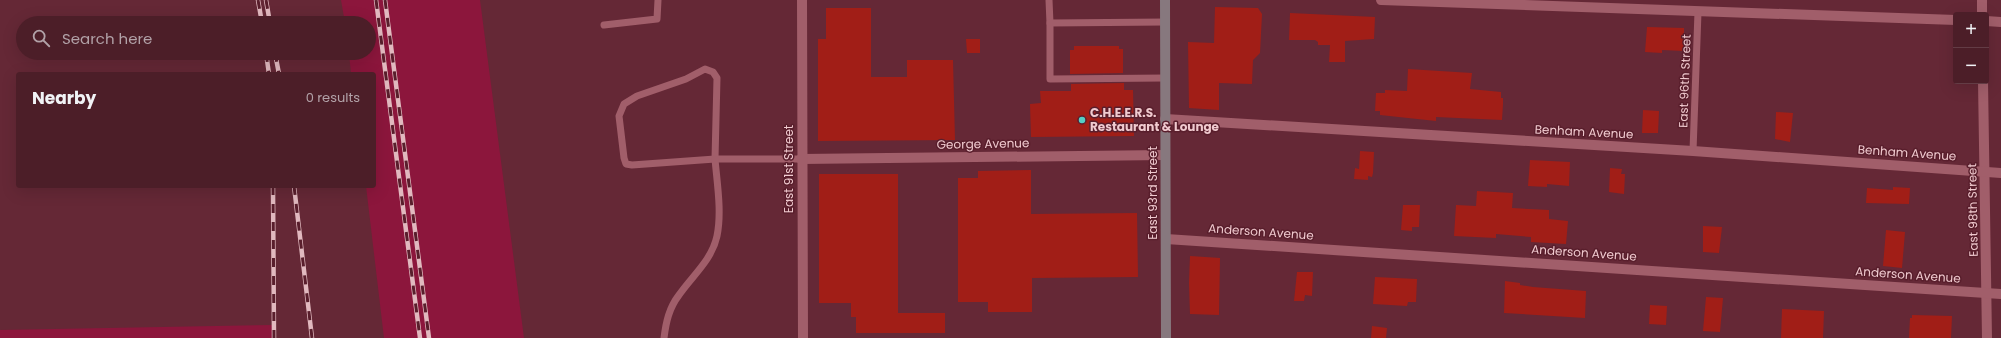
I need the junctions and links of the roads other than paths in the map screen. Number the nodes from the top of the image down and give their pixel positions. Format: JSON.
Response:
{"nodes":[{"id":1,"x":658,"y":0,"type":"edge"},
{"id":2,"x":802,"y":0,"type":"edge"},
{"id":3,"x":1049,"y":0,"type":"edge"},
{"id":4,"x":1164,"y":0,"type":"edge"},
{"id":5,"x":1381,"y":0,"type":"edge"},
{"id":6,"x":1982,"y":0,"type":"edge"},
{"id":7,"x":1698,"y":12,"type":"junction"},
{"id":8,"x":1982,"y":12,"type":"edge"},
{"id":9,"x":1953,"y":20,"type":"edge"},
{"id":10,"x":1989,"y":21,"type":"edge"},
{"id":11,"x":1165,"y":22,"type":"junction"},
{"id":12,"x":2001,"y":22,"type":"edge"},
{"id":13,"x":1050,"y":23,"type":"junction"},
{"id":14,"x":604,"y":25,"type":"dead end"},
{"id":15,"x":1165,"y":78,"type":"junction"},
{"id":16,"x":1983,"y":84,"type":"edge"},
{"id":17,"x":1165,"y":119,"type":"junction"},
{"id":18,"x":1693,"y":151,"type":"junction"},
{"id":19,"x":1165,"y":155,"type":"junction"},
{"id":20,"x":715,"y":159,"type":"junction"},
{"id":21,"x":801,"y":159,"type":"junction"},
{"id":22,"x":1985,"y":172,"type":"junction"},
{"id":23,"x":2001,"y":173,"type":"edge"},
{"id":24,"x":1166,"y":239,"type":"junction"},
{"id":25,"x":1987,"y":293,"type":"junction"},
{"id":26,"x":2001,"y":294,"type":"edge"},
{"id":27,"x":664,"y":338,"type":"edge"},
{"id":28,"x":803,"y":338,"type":"edge"},
{"id":29,"x":1166,"y":338,"type":"edge"},
{"id":30,"x":1987,"y":338,"type":"edge"}],
"edges":[{"from":1,"to":14,"type":"lane"},
{"from":2,"to":21,"type":"street","name":"East 91st Street"},
{"from":3,"to":13,"type":"lane"},
{"from":4,"to":11,"type":"main road","name":"East 93rd Street"},
{"from":5,"to":7,"type":"street"},
{"from":6,"to":8,"type":"street"},
{"from":7,"to":9,"type":"street"},
{"from":7,"to":18,"type":"lane","name":"East 96th Street"},
{"from":10,"to":12,"type":"street"},
{"from":11,"to":13,"type":"lane"},
{"from":11,"to":15,"type":"main road","name":"East 93rd Street"},
{"from":13,"to":15,"type":"lane"},
{"from":15,"to":17,"type":"main road","name":"East 93rd Street"},
{"from":16,"to":22,"type":"street","name":"East 98th Street"},
{"from":17,"to":18,"type":"street","name":"Benham Avenue"},
{"from":17,"to":19,"type":"main road","name":"East 93rd Street"},
{"from":18,"to":22,"type":"street","name":"Benham Avenue"},
{"from":19,"to":21,"type":"street","name":"George Avenue"},
{"from":19,"to":24,"type":"main road","name":"East 93rd Street"},
{"from":20,"to":20,"type":"lane"},
{"from":20,"to":21,"type":"lane"},
{"from":20,"to":27,"type":"lane"},
{"from":21,"to":28,"type":"street","name":"East 91st Street"},
{"from":22,"to":23,"type":"street","name":"Benham Avenue"},
{"from":22,"to":25,"type":"street","name":"East 98th Street"},
{"from":24,"to":25,"type":"street","name":"Anderson Avenue"},
{"from":24,"to":29,"type":"main road","name":"East 93rd Street"},
{"from":25,"to":26,"type":"street","name":"Anderson Avenue"},
{"from":25,"to":30,"type":"street","name":"East 98th Street"}]}
